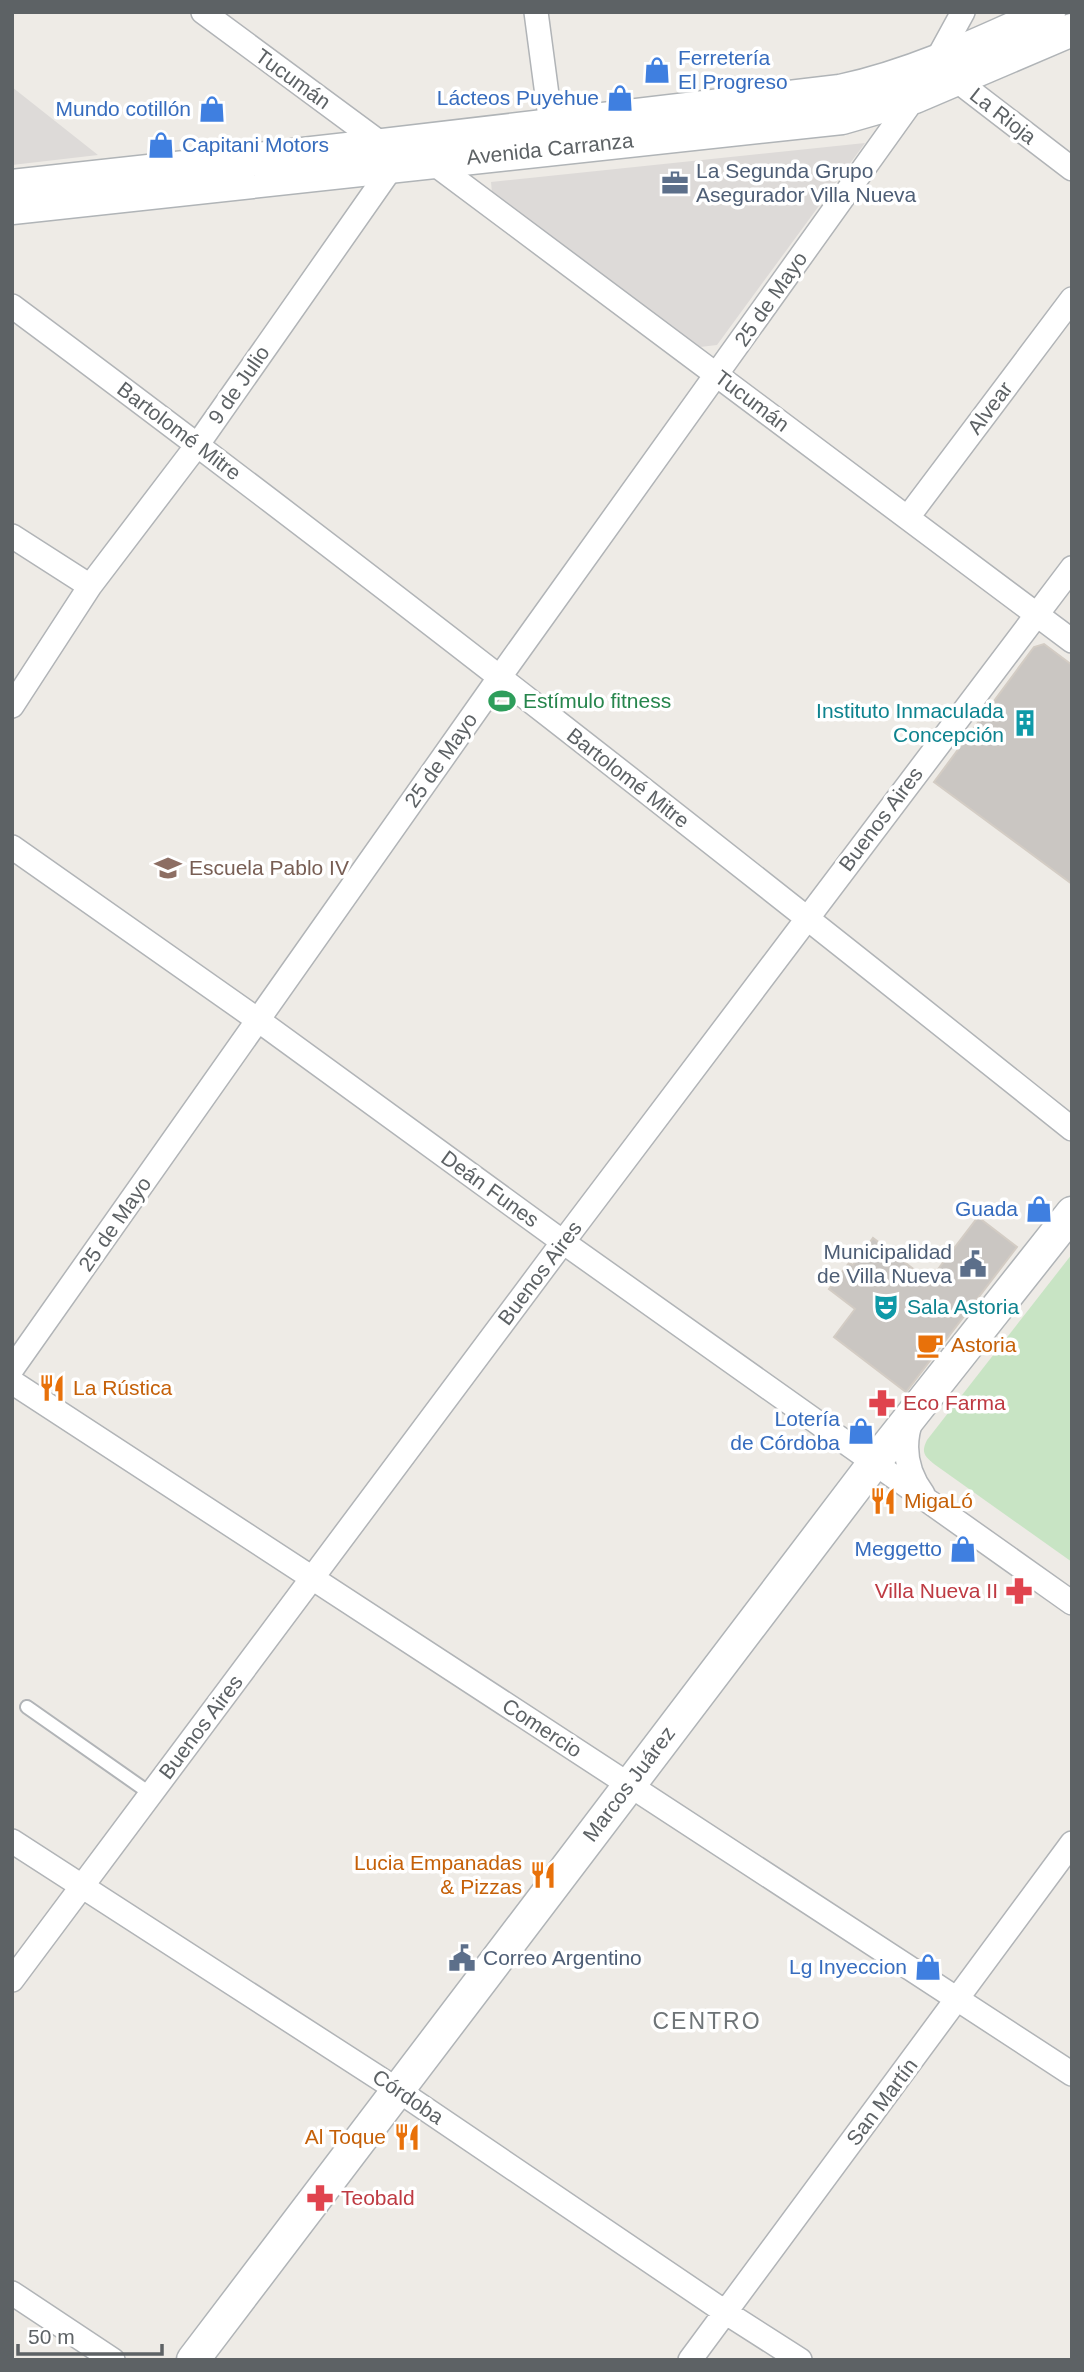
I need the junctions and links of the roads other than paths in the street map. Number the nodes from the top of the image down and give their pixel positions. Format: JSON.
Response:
{"nodes":[{"id":1,"x":204,"y":12,"type":"edge"},
{"id":2,"x":537,"y":12,"type":"edge"},
{"id":3,"x":963,"y":12,"type":"edge"},
{"id":4,"x":1049,"y":12,"type":"edge"},
{"id":5,"x":1072,"y":30,"type":"edge"},
{"id":6,"x":946,"y":72,"type":"junction"},
{"id":7,"x":915,"y":97,"type":"junction"},
{"id":8,"x":551,"y":125,"type":"junction"},
{"id":9,"x":388,"y":156,"type":"junction"},
{"id":10,"x":432,"y":162,"type":"junction"},
{"id":11,"x":1072,"y":170,"type":"edge"},
{"id":12,"x":12,"y":186,"type":"edge"},
{"id":13,"x":12,"y":208,"type":"edge"},
{"id":14,"x":1072,"y":299,"type":"edge"},
{"id":15,"x":12,"y":306,"type":"edge"},
{"id":16,"x":717,"y":376,"type":"junction"},
{"id":17,"x":198,"y":444,"type":"junction"},
{"id":18,"x":908,"y":517,"type":"junction"},
{"id":19,"x":12,"y":536,"type":"edge"},
{"id":20,"x":1072,"y":568,"type":"edge"},
{"id":21,"x":90,"y":586,"type":"junction"},
{"id":22,"x":1036,"y":614,"type":"junction"},
{"id":23,"x":1072,"y":641,"type":"edge"},
{"id":24,"x":499,"y":678,"type":"junction"},
{"id":25,"x":12,"y":706,"type":"edge"},
{"id":26,"x":12,"y":847,"type":"edge"},
{"id":27,"x":807,"y":918,"type":"junction"},
{"id":28,"x":258,"y":1020,"type":"junction"},
{"id":29,"x":1072,"y":1129,"type":"edge"},
{"id":30,"x":1072,"y":1213,"type":"edge"},
{"id":31,"x":563,"y":1242,"type":"junction"},
{"id":32,"x":12,"y":1369,"type":"edge"},
{"id":33,"x":12,"y":1382,"type":"edge"},
{"id":34,"x":914,"y":1412,"type":"junction"},
{"id":35,"x":874,"y":1463,"type":"junction"},
{"id":36,"x":928,"y":1501,"type":"junction"},
{"id":37,"x":313,"y":1578,"type":"junction"},
{"id":38,"x":1072,"y":1602,"type":"edge"},
{"id":39,"x":27,"y":1707,"type":"dead end"},
{"id":40,"x":629,"y":1784,"type":"junction"},
{"id":41,"x":151,"y":1794,"type":"junction"},
{"id":42,"x":12,"y":1841,"type":"edge"},
{"id":43,"x":1072,"y":1843,"type":"edge"},
{"id":44,"x":83,"y":1885,"type":"junction"},
{"id":45,"x":12,"y":1980,"type":"edge"},
{"id":46,"x":957,"y":2000,"type":"junction"},
{"id":47,"x":1072,"y":2074,"type":"edge"},
{"id":48,"x":399,"y":2091,"type":"junction"},
{"id":49,"x":12,"y":2293,"type":"edge"},
{"id":50,"x":725,"y":2312,"type":"junction"},
{"id":51,"x":113,"y":2360,"type":"edge"},
{"id":52,"x":193,"y":2360,"type":"edge"},
{"id":53,"x":690,"y":2360,"type":"edge"},
{"id":54,"x":800,"y":2360,"type":"edge"}],
"edges":[{"from":1,"to":9,"type":"street","name":"Tucumán"},
{"from":2,"to":8,"type":"street"},
{"from":3,"to":6,"type":"street"},
{"from":4,"to":6,"type":"main road","name":"Avenida Carranza"},
{"from":5,"to":6,"type":"main road","name":"Avenida Carranza"},
{"from":6,"to":7,"type":"main road","name":"Avenida Carranza"},
{"from":6,"to":8,"type":"main road","name":"Avenida Carranza"},
{"from":6,"to":11,"type":"street","name":"La Rioja"},
{"from":7,"to":10,"type":"main road","name":"Avenida Carranza"},
{"from":7,"to":16,"type":"street","name":"25 de Mayo"},
{"from":8,"to":9,"type":"main road","name":"Avenida Carranza"},
{"from":9,"to":10,"type":"main road","name":"Avenida Carranza"},
{"from":9,"to":12,"type":"main road","name":"Avenida Carranza"},
{"from":9,"to":13,"type":"main road","name":"Avenida Carranza"},
{"from":9,"to":17,"type":"street","name":"9 de Julio"},
{"from":10,"to":16,"type":"street","name":"Tucumán"},
{"from":14,"to":18,"type":"street","name":"Alvear"},
{"from":15,"to":17,"type":"street","name":"Bartolomé Mitre"},
{"from":16,"to":18,"type":"street","name":"Tucumán"},
{"from":16,"to":24,"type":"street","name":"25 de Mayo"},
{"from":17,"to":21,"type":"street","name":"9 de Julio"},
{"from":17,"to":24,"type":"street","name":"Bartolomé Mitre"},
{"from":18,"to":22,"type":"street","name":"Tucumán"},
{"from":19,"to":21,"type":"street"},
{"from":20,"to":22,"type":"street","name":"Buenos Aires"},
{"from":21,"to":25,"type":"street","name":"9 de Julio"},
{"from":22,"to":23,"type":"street","name":"Tucumán"},
{"from":22,"to":27,"type":"street","name":"Buenos Aires"},
{"from":24,"to":27,"type":"street","name":"Bartolomé Mitre"},
{"from":24,"to":28,"type":"street","name":"25 de Mayo"},
{"from":26,"to":28,"type":"street","name":"Deán Funes"},
{"from":27,"to":29,"type":"street","name":"Bartolomé Mitre"},
{"from":27,"to":31,"type":"street","name":"Buenos Aires"},
{"from":28,"to":31,"type":"street","name":"Deán Funes"},
{"from":28,"to":32,"type":"street","name":"25 de Mayo"},
{"from":30,"to":34,"type":"main road","name":"Marcos Juárez"},
{"from":31,"to":35,"type":"street","name":"Deán Funes"},
{"from":31,"to":37,"type":"street","name":"Buenos Aires"},
{"from":33,"to":37,"type":"street","name":"Comercio"},
{"from":34,"to":35,"type":"main road","name":"Marcos Juárez"},
{"from":34,"to":36,"type":"street"},
{"from":35,"to":36,"type":"street","name":"Deán Funes"},
{"from":35,"to":40,"type":"main road","name":"Marcos Juárez"},
{"from":36,"to":38,"type":"street","name":"Deán Funes"},
{"from":37,"to":40,"type":"street","name":"Comercio"},
{"from":37,"to":41,"type":"street","name":"Buenos Aires"},
{"from":39,"to":41,"type":"lane"},
{"from":40,"to":46,"type":"street","name":"Comercio"},
{"from":40,"to":48,"type":"main road","name":"Marcos Juárez"},
{"from":41,"to":44,"type":"street","name":"Buenos Aires"},
{"from":42,"to":44,"type":"street","name":"Córdoba"},
{"from":43,"to":46,"type":"street","name":"San Martín"},
{"from":44,"to":45,"type":"street","name":"Buenos Aires"},
{"from":44,"to":48,"type":"street","name":"Córdoba"},
{"from":46,"to":47,"type":"street","name":"Comercio"},
{"from":46,"to":50,"type":"street","name":"San Martín"},
{"from":48,"to":50,"type":"street","name":"Córdoba"},
{"from":48,"to":52,"type":"main road","name":"Marcos Juárez"},
{"from":49,"to":51,"type":"street"},
{"from":50,"to":53,"type":"street","name":"San Martín"},
{"from":50,"to":54,"type":"street","name":"Córdoba"}]}
